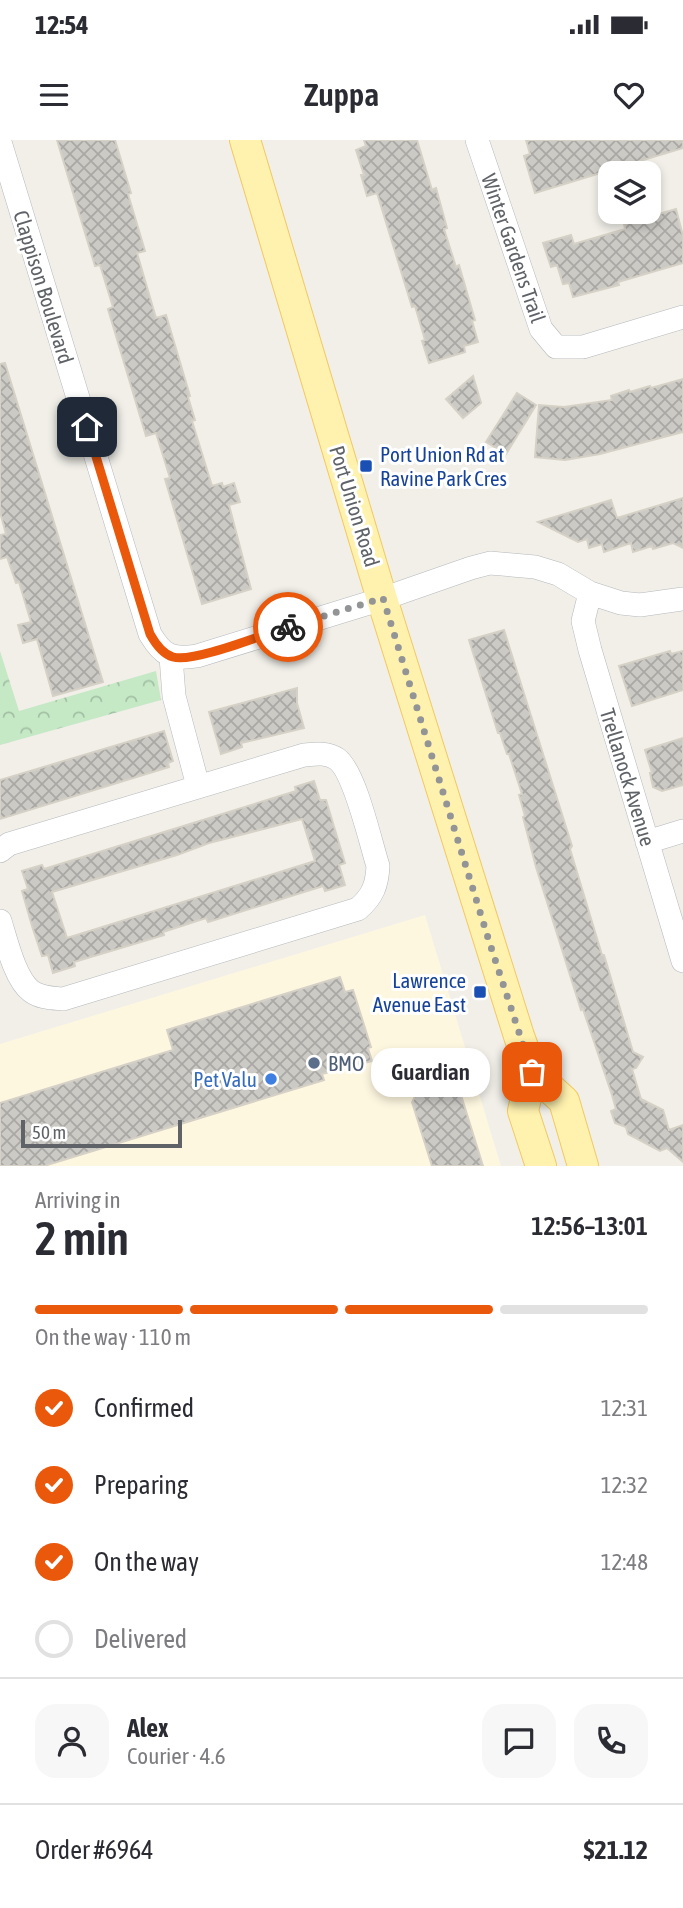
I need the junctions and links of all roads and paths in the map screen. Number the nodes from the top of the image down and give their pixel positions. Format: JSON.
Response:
{"nodes":[{"id":1,"x":245,"y":140,"type":"edge"},
{"id":2,"x":477,"y":140,"type":"edge"},
{"id":3,"x":0,"y":142,"type":"edge"},
{"id":4,"x":683,"y":317,"type":"edge"},
{"id":5,"x":590,"y":593,"type":"junction"},
{"id":6,"x":383,"y":598,"type":"junction"},
{"id":7,"x":683,"y":599,"type":"edge"},
{"id":8,"x":171,"y":657,"type":"junction"},
{"id":9,"x":198,"y":786,"type":"junction"},
{"id":10,"x":683,"y":831,"type":"edge"},
{"id":11,"x":647,"y":842,"type":"junction"},
{"id":12,"x":0,"y":851,"type":"edge"},
{"id":13,"x":0,"y":920,"type":"edge"},
{"id":14,"x":683,"y":961,"type":"edge"},
{"id":15,"x":532,"y":1072,"type":"junction"},
{"id":16,"x":541,"y":1166,"type":"edge"},
{"id":17,"x":583,"y":1166,"type":"edge"}],
"edges":[{"from":1,"to":6,"type":"main road","name":"Port Union Road"},
{"from":2,"to":4,"type":"street","name":"Winter Gardens Trail"},
{"from":3,"to":8,"type":"street","name":"Clappison Boulevard"},
{"from":5,"to":6,"type":"street"},
{"from":5,"to":7,"type":"street"},
{"from":5,"to":11,"type":"street","name":"Trellanock Avenue"},
{"from":6,"to":8,"type":"street"},
{"from":6,"to":15,"type":"main road","name":"Port Union Road"},
{"from":8,"to":9,"type":"street"},
{"from":9,"to":12,"type":"street"},
{"from":9,"to":13,"type":"street"},
{"from":10,"to":11,"type":"street"},
{"from":11,"to":14,"type":"street","name":"Trellanock Avenue"},
{"from":15,"to":16,"type":"main road"},
{"from":15,"to":17,"type":"main road","name":"Port Union Road"}]}
